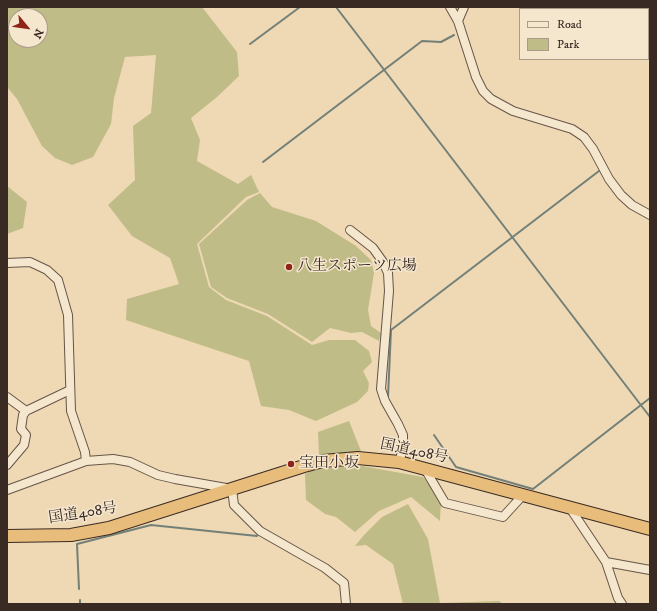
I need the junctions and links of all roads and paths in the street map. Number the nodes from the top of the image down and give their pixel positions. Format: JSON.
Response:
{"nodes":[{"id":1,"x":450,"y":7,"type":"edge"},
{"id":2,"x":464,"y":7,"type":"edge"},
{"id":3,"x":458,"y":21,"type":"junction"},
{"id":4,"x":650,"y":215,"type":"edge"},
{"id":5,"x":350,"y":230,"type":"dead end"},
{"id":6,"x":7,"y":263,"type":"edge"},
{"id":7,"x":70,"y":390,"type":"junction"},
{"id":8,"x":7,"y":397,"type":"edge"},
{"id":9,"x":26,"y":411,"type":"junction"},
{"id":10,"x":86,"y":461,"type":"junction"},
{"id":11,"x":400,"y":462,"type":"junction"},
{"id":12,"x":7,"y":465,"type":"edge"},
{"id":13,"x":425,"y":469,"type":"junction"},
{"id":14,"x":232,"y":489,"type":"junction"},
{"id":15,"x":7,"y":490,"type":"edge"},
{"id":16,"x":523,"y":495,"type":"junction"},
{"id":17,"x":570,"y":508,"type":"junction"},
{"id":18,"x":650,"y":529,"type":"edge"},
{"id":19,"x":7,"y":536,"type":"edge"},
{"id":20,"x":606,"y":562,"type":"junction"},
{"id":21,"x":650,"y":570,"type":"edge"},
{"id":22,"x":346,"y":604,"type":"edge"},
{"id":23,"x":622,"y":604,"type":"edge"}],
"edges":[{"from":1,"to":3,"type":"street"},
{"from":2,"to":3,"type":"street"},
{"from":3,"to":4,"type":"street"},
{"from":5,"to":11,"type":"street"},
{"from":6,"to":7,"type":"street"},
{"from":7,"to":9,"type":"street"},
{"from":7,"to":10,"type":"street"},
{"from":8,"to":9,"type":"street"},
{"from":9,"to":12,"type":"street"},
{"from":10,"to":14,"type":"street"},
{"from":10,"to":15,"type":"street"},
{"from":11,"to":13,"type":"highway","name":"国道408号"},
{"from":11,"to":14,"type":"highway","name":"国道408号"},
{"from":13,"to":16,"type":"highway","name":"国道408号"},
{"from":13,"to":16,"type":"street"},
{"from":14,"to":19,"type":"highway","name":"国道408号"},
{"from":14,"to":22,"type":"street"},
{"from":16,"to":17,"type":"highway","name":"国道408号"},
{"from":17,"to":18,"type":"highway","name":"国道408号"},
{"from":17,"to":20,"type":"street"},
{"from":20,"to":21,"type":"street"},
{"from":20,"to":23,"type":"street"}]}
